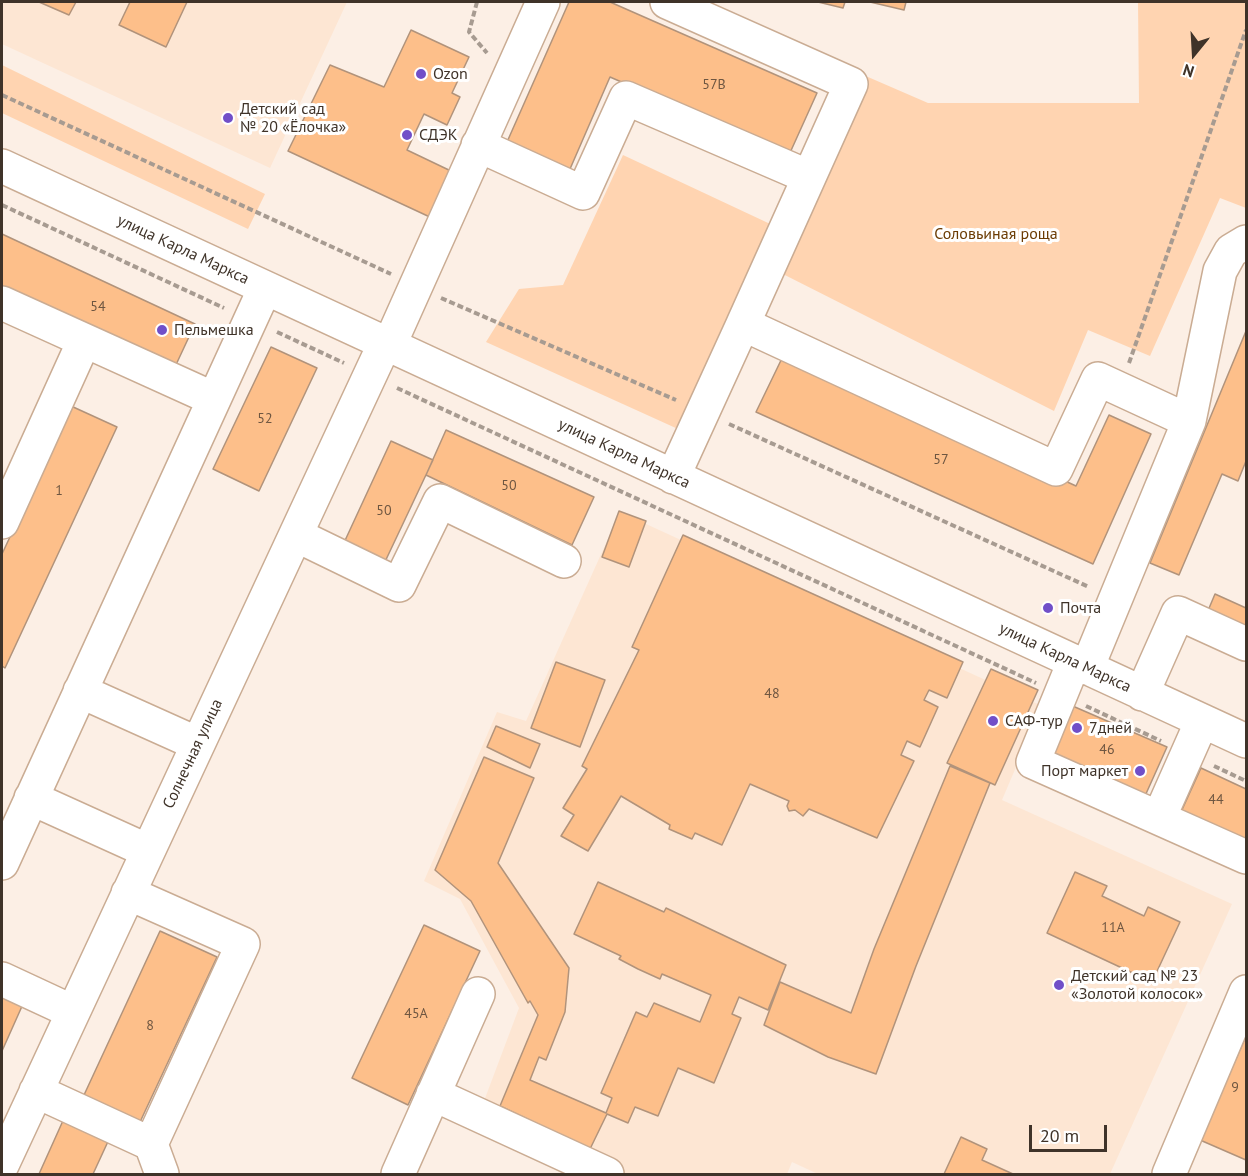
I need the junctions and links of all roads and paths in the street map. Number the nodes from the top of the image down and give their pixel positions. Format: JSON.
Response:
{"nodes":[{"id":1,"x":477,"y":2,"type":"edge"},
{"id":2,"x":543,"y":2,"type":"edge"},
{"id":3,"x":667,"y":2,"type":"edge"},
{"id":4,"x":1246,"y":30,"type":"edge"},
{"id":5,"x":508,"y":79,"type":"junction"},
{"id":6,"x":2,"y":95,"type":"edge"},
{"id":7,"x":478,"y":146,"type":"junction"},
{"id":8,"x":5,"y":176,"type":"edge"},
{"id":9,"x":809,"y":177,"type":"junction"},
{"id":10,"x":2,"y":205,"type":"edge"},
{"id":11,"x":1246,"y":242,"type":"edge"},
{"id":12,"x":416,"y":286,"type":"junction"},
{"id":13,"x":264,"y":288,"type":"junction"},
{"id":14,"x":2,"y":303,"type":"edge"},
{"id":15,"x":249,"y":320,"type":"junction"},
{"id":16,"x":743,"y":324,"type":"junction"},
{"id":17,"x":84,"y":340,"type":"junction"},
{"id":18,"x":387,"y":344,"type":"junction"},
{"id":19,"x":369,"y":375,"type":"junction"},
{"id":20,"x":1120,"y":389,"type":"junction"},
{"id":21,"x":213,"y":399,"type":"junction"},
{"id":22,"x":703,"y":412,"type":"junction"},
{"id":23,"x":1189,"y":421,"type":"junction"},
{"id":24,"x":673,"y":477,"type":"junction"},
{"id":25,"x":2,"y":522,"type":"edge"},
{"id":26,"x":296,"y":535,"type":"junction"},
{"id":27,"x":564,"y":561,"type":"dead end"},
{"id":28,"x":1115,"y":598,"type":"junction"},
{"id":29,"x":1246,"y":644,"type":"edge"},
{"id":30,"x":1080,"y":665,"type":"junction"},
{"id":31,"x":80,"y":691,"type":"junction"},
{"id":32,"x":1059,"y":694,"type":"junction"},
{"id":33,"x":1142,"y":694,"type":"junction"},
{"id":34,"x":1202,"y":721,"type":"junction"},
{"id":35,"x":1246,"y":741,"type":"edge"},
{"id":36,"x":198,"y":744,"type":"junction"},
{"id":37,"x":1187,"y":753,"type":"junction"},
{"id":38,"x":1246,"y":781,"type":"edge"},
{"id":39,"x":31,"y":798,"type":"junction"},
{"id":40,"x":1159,"y":818,"type":"junction"},
{"id":41,"x":148,"y":852,"type":"junction"},
{"id":42,"x":1246,"y":857,"type":"edge"},
{"id":43,"x":2,"y":863,"type":"edge"},
{"id":44,"x":128,"y":893,"type":"junction"},
{"id":45,"x":2,"y":980,"type":"edge"},
{"id":46,"x":1246,"y":992,"type":"edge"},
{"id":47,"x":478,"y":994,"type":"dead end"},
{"id":48,"x":73,"y":1012,"type":"junction"},
{"id":49,"x":36,"y":1091,"type":"junction"},
{"id":50,"x":434,"y":1094,"type":"junction"},
{"id":51,"x":151,"y":1144,"type":"junction"},
{"id":52,"x":4,"y":1155,"type":"edge"},
{"id":53,"x":1175,"y":1172,"type":"edge"},
{"id":54,"x":162,"y":1174,"type":"edge"},
{"id":55,"x":398,"y":1174,"type":"edge"},
{"id":56,"x":607,"y":1174,"type":"edge"}],
"edges":[{"from":1,"to":5,"type":"path"},
{"from":2,"to":5,"type":"street","name":"Солнечная улица"},
{"from":3,"to":9,"type":"street"},
{"from":4,"to":20,"type":"path"},
{"from":5,"to":7,"type":"street","name":"Солнечная улица"},
{"from":6,"to":12,"type":"path"},
{"from":7,"to":9,"type":"street"},
{"from":7,"to":12,"type":"street","name":"Солнечная улица"},
{"from":8,"to":13,"type":"street","name":"улица Карла Маркса"},
{"from":9,"to":16,"type":"street"},
{"from":10,"to":15,"type":"path"},
{"from":11,"to":23,"type":"street"},
{"from":12,"to":18,"type":"street","name":"Солнечная улица"},
{"from":12,"to":22,"type":"path"},
{"from":13,"to":15,"type":"street"},
{"from":13,"to":18,"type":"street","name":"улица Карла Маркса"},
{"from":14,"to":17,"type":"street"},
{"from":15,"to":19,"type":"path"},
{"from":15,"to":21,"type":"street"},
{"from":16,"to":20,"type":"street"},
{"from":16,"to":22,"type":"street"},
{"from":17,"to":21,"type":"street"},
{"from":17,"to":25,"type":"street"},
{"from":18,"to":19,"type":"street","name":"Солнечная улица"},
{"from":18,"to":24,"type":"street","name":"улица Карла Маркса"},
{"from":19,"to":26,"type":"street","name":"Солнечная улица"},
{"from":19,"to":32,"type":"path"},
{"from":20,"to":23,"type":"street"},
{"from":21,"to":31,"type":"street"},
{"from":22,"to":24,"type":"street"},
{"from":22,"to":28,"type":"path"},
{"from":23,"to":28,"type":"street"},
{"from":24,"to":30,"type":"street","name":"улица Карла Маркса"},
{"from":26,"to":27,"type":"street"},
{"from":26,"to":36,"type":"street","name":"Солнечная улица"},
{"from":28,"to":30,"type":"street"},
{"from":29,"to":33,"type":"street"},
{"from":30,"to":32,"type":"street"},
{"from":30,"to":33,"type":"street","name":"улица Карла Маркса"},
{"from":31,"to":36,"type":"street"},
{"from":31,"to":39,"type":"street"},
{"from":32,"to":37,"type":"path"},
{"from":32,"to":40,"type":"street"},
{"from":33,"to":34,"type":"street","name":"улица Карла Маркса"},
{"from":34,"to":35,"type":"street","name":"улица Карла Маркса"},
{"from":34,"to":37,"type":"street"},
{"from":36,"to":41,"type":"street","name":"Солнечная улица"},
{"from":37,"to":38,"type":"path"},
{"from":37,"to":40,"type":"street"},
{"from":39,"to":41,"type":"street"},
{"from":39,"to":43,"type":"street"},
{"from":40,"to":42,"type":"street"},
{"from":41,"to":44,"type":"street","name":"Солнечная улица"},
{"from":44,"to":48,"type":"street","name":"Солнечная улица"},
{"from":44,"to":51,"type":"street"},
{"from":45,"to":48,"type":"street"},
{"from":46,"to":53,"type":"street"},
{"from":47,"to":50,"type":"street"},
{"from":48,"to":49,"type":"street","name":"Солнечная улица"},
{"from":49,"to":51,"type":"street"},
{"from":49,"to":52,"type":"street","name":"Солнечная улица"},
{"from":50,"to":55,"type":"street"},
{"from":50,"to":56,"type":"street"},
{"from":51,"to":54,"type":"street"}]}
